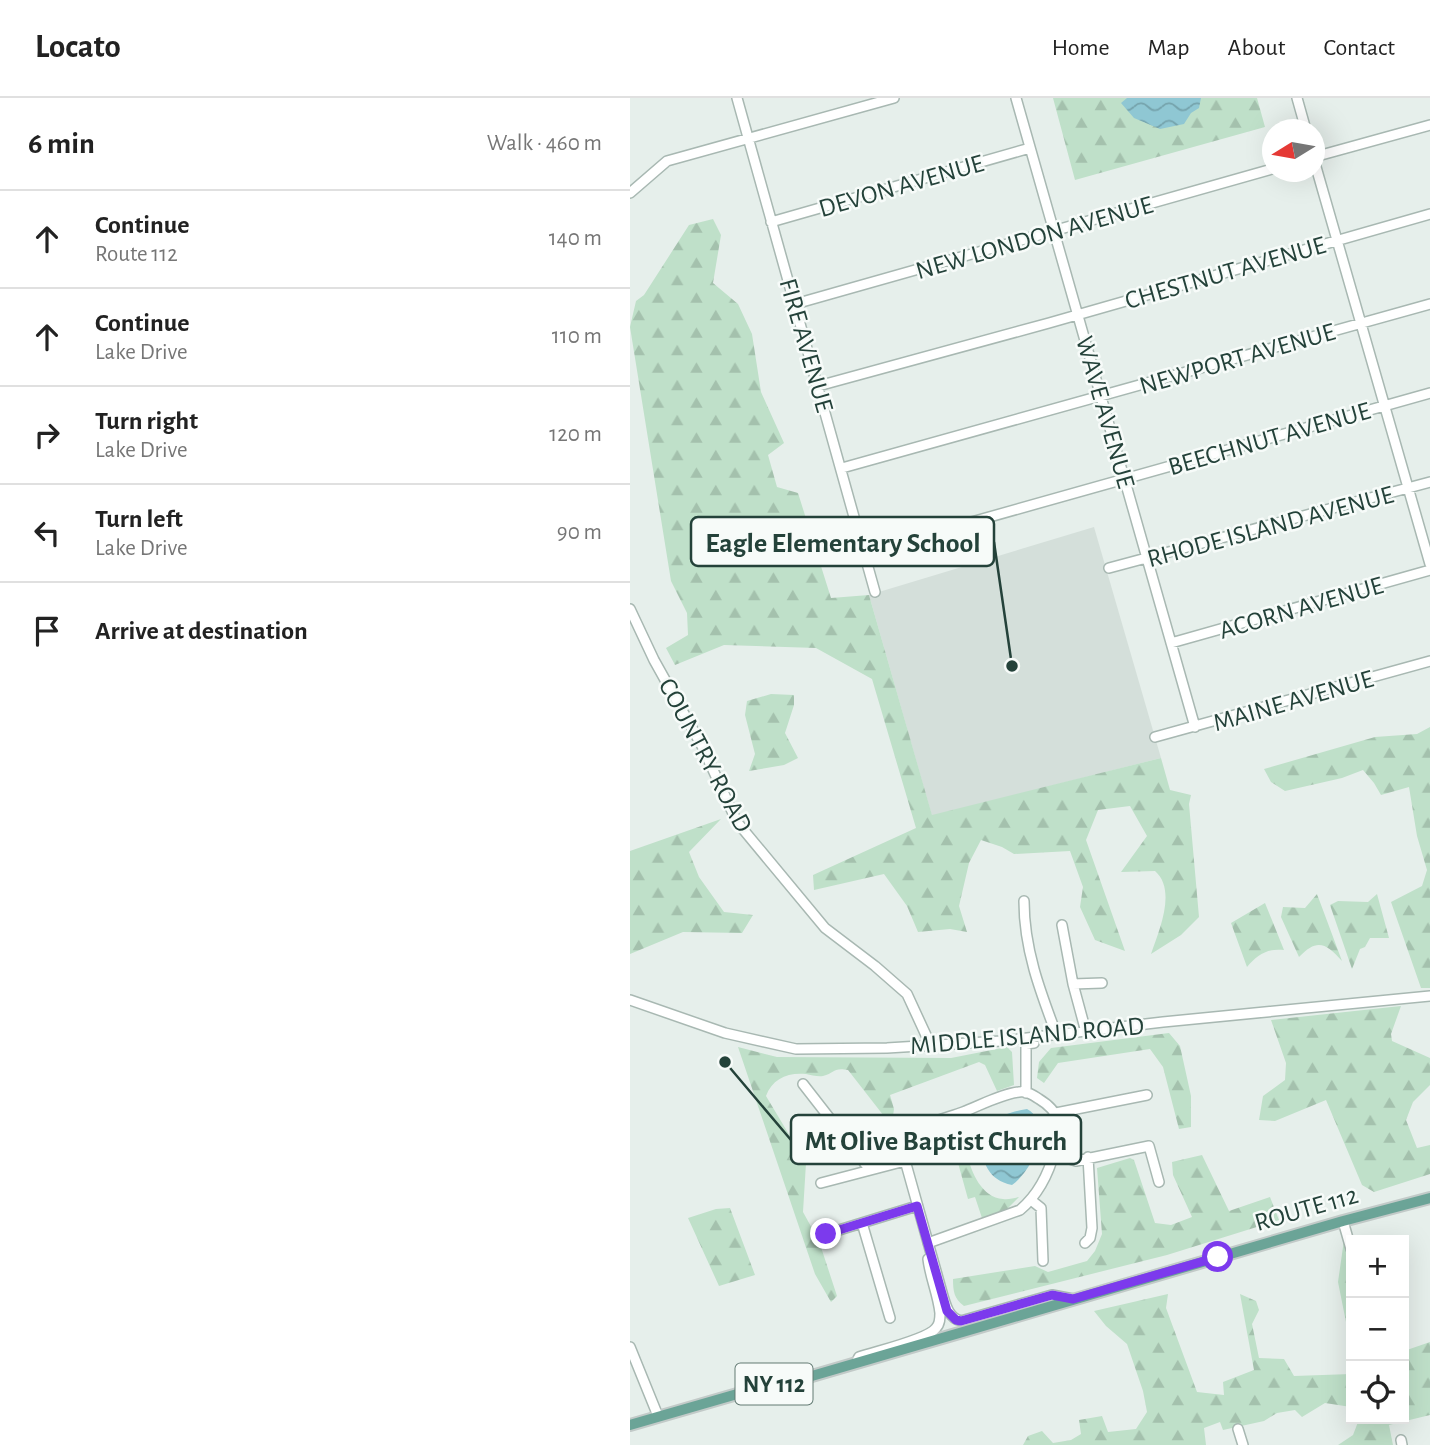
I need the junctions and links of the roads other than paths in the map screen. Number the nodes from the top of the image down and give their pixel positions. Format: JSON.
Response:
{"nodes":[{"id":1,"x":737,"y":98,"type":"edge"},
{"id":2,"x":894,"y":98,"type":"edge"},
{"id":3,"x":1016,"y":98,"type":"edge"},
{"id":4,"x":1297,"y":98,"type":"edge"},
{"id":5,"x":1303,"y":119,"type":"edge"},
{"id":6,"x":1430,"y":125,"type":"edge"},
{"id":7,"x":748,"y":139,"type":"junction"},
{"id":8,"x":1030,"y":148,"type":"junction"},
{"id":9,"x":1325,"y":156,"type":"edge"},
{"id":10,"x":1262,"y":172,"type":"edge"},
{"id":11,"x":1321,"y":182,"type":"edge"},
{"id":12,"x":630,"y":193,"type":"edge"},
{"id":13,"x":1430,"y":214,"type":"edge"},
{"id":14,"x":771,"y":222,"type":"junction"},
{"id":15,"x":1055,"y":231,"type":"junction"},
{"id":16,"x":1337,"y":240,"type":"junction"},
{"id":17,"x":795,"y":304,"type":"junction"},
{"id":18,"x":1430,"y":304,"type":"edge"},
{"id":19,"x":1079,"y":314,"type":"junction"},
{"id":20,"x":1360,"y":324,"type":"junction"},
{"id":21,"x":818,"y":386,"type":"junction"},
{"id":22,"x":1430,"y":393,"type":"edge"},
{"id":23,"x":1101,"y":396,"type":"junction"},
{"id":24,"x":1383,"y":406,"type":"junction"},
{"id":25,"x":842,"y":468,"type":"junction"},
{"id":26,"x":1124,"y":479,"type":"junction"},
{"id":27,"x":1430,"y":482,"type":"edge"},
{"id":28,"x":1408,"y":488,"type":"junction"},
{"id":29,"x":865,"y":552,"type":"junction"},
{"id":30,"x":1148,"y":559,"type":"junction"},
{"id":31,"x":1430,"y":564,"type":"edge"},
{"id":32,"x":1109,"y":568,"type":"dead end"},
{"id":33,"x":1430,"y":570,"type":"edge"},
{"id":34,"x":875,"y":592,"type":"dead end"},
{"id":35,"x":630,"y":609,"type":"edge"},
{"id":36,"x":1171,"y":643,"type":"junction"},
{"id":37,"x":1430,"y":661,"type":"edge"},
{"id":38,"x":1195,"y":727,"type":"junction"},
{"id":39,"x":1155,"y":737,"type":"dead end"},
{"id":40,"x":1024,"y":901,"type":"dead end"},
{"id":41,"x":1062,"y":925,"type":"dead end"},
{"id":42,"x":1102,"y":983,"type":"dead end"},
{"id":43,"x":1073,"y":984,"type":"junction"},
{"id":44,"x":1430,"y":996,"type":"edge"},
{"id":45,"x":630,"y":1000,"type":"edge"},
{"id":46,"x":1086,"y":1032,"type":"junction"},
{"id":47,"x":1058,"y":1036,"type":"junction"},
{"id":48,"x":1001,"y":1041,"type":"junction"},
{"id":49,"x":931,"y":1046,"type":"junction"},
{"id":50,"x":803,"y":1084,"type":"dead end"},
{"id":51,"x":1023,"y":1092,"type":"junction"},
{"id":52,"x":1147,"y":1095,"type":"dead end"},
{"id":53,"x":1056,"y":1113,"type":"junction"},
{"id":54,"x":1054,"y":1154,"type":"junction"},
{"id":55,"x":1088,"y":1157,"type":"junction"},
{"id":56,"x":905,"y":1161,"type":"junction"},
{"id":57,"x":870,"y":1170,"type":"junction"},
{"id":58,"x":821,"y":1182,"type":"dead end"},
{"id":59,"x":1159,"y":1182,"type":"dead end"},
{"id":60,"x":1430,"y":1198,"type":"edge"},
{"id":61,"x":1031,"y":1200,"type":"junction"},
{"id":62,"x":917,"y":1206,"type":"junction"},
{"id":63,"x":1343,"y":1221,"type":"junction"},
{"id":64,"x":862,"y":1223,"type":"junction"},
{"id":65,"x":826,"y":1234,"type":"dead end"},
{"id":66,"x":1347,"y":1235,"type":"edge"},
{"id":67,"x":928,"y":1243,"type":"junction"},
{"id":68,"x":1085,"y":1243,"type":"dead end"},
{"id":69,"x":1043,"y":1261,"type":"dead end"},
{"id":70,"x":1073,"y":1299,"type":"junction"},
{"id":71,"x":890,"y":1318,"type":"dead end"},
{"id":72,"x":630,"y":1347,"type":"edge"},
{"id":73,"x":856,"y":1363,"type":"junction"},
{"id":74,"x":658,"y":1416,"type":"junction"},
{"id":75,"x":630,"y":1425,"type":"edge"},
{"id":76,"x":1238,"y":1429,"type":"dead end"},
{"id":77,"x":1243,"y":1445,"type":"edge"}],
"edges":[{"from":1,"to":7,"type":"street","name":"FIRE AVENUE"},
{"from":2,"to":7,"type":"street"},
{"from":3,"to":8,"type":"street","name":"WAVE AVENUE"},
{"from":4,"to":5,"type":"street"},
{"from":6,"to":9,"type":"street"},
{"from":7,"to":12,"type":"street"},
{"from":7,"to":14,"type":"street","name":"FIRE AVENUE"},
{"from":8,"to":14,"type":"street","name":"DEVON AVENUE"},
{"from":8,"to":15,"type":"street","name":"WAVE AVENUE"},
{"from":10,"to":15,"type":"street","name":"NEW LONDON AVENUE"},
{"from":11,"to":16,"type":"street"},
{"from":13,"to":16,"type":"street","name":"CHESTNUT AVENUE"},
{"from":14,"to":17,"type":"street","name":"FIRE AVENUE"},
{"from":15,"to":17,"type":"street","name":"NEW LONDON AVENUE"},
{"from":15,"to":19,"type":"street","name":"WAVE AVENUE"},
{"from":16,"to":19,"type":"street","name":"CHESTNUT AVENUE"},
{"from":16,"to":20,"type":"street"},
{"from":17,"to":21,"type":"street","name":"FIRE AVENUE"},
{"from":18,"to":20,"type":"street","name":"NEWPORT AVENUE"},
{"from":19,"to":21,"type":"street","name":"CHESTNUT AVENUE"},
{"from":19,"to":23,"type":"street","name":"WAVE AVENUE"},
{"from":20,"to":23,"type":"street","name":"NEWPORT AVENUE"},
{"from":20,"to":24,"type":"street"},
{"from":21,"to":25,"type":"street","name":"FIRE AVENUE"},
{"from":22,"to":24,"type":"street","name":"BEECHNUT AVENUE"},
{"from":23,"to":25,"type":"street","name":"NEWPORT AVENUE"},
{"from":23,"to":26,"type":"street","name":"WAVE AVENUE"},
{"from":24,"to":26,"type":"street","name":"BEECHNUT AVENUE"},
{"from":24,"to":28,"type":"street"},
{"from":25,"to":29,"type":"street","name":"FIRE AVENUE"},
{"from":26,"to":29,"type":"street","name":"BEECHNUT AVENUE"},
{"from":26,"to":30,"type":"street","name":"WAVE AVENUE"},
{"from":27,"to":28,"type":"street","name":"RHODE ISLAND AVENUE"},
{"from":28,"to":30,"type":"street","name":"RHODE ISLAND AVENUE"},
{"from":28,"to":31,"type":"street"},
{"from":29,"to":34,"type":"street","name":"FIRE AVENUE"},
{"from":30,"to":32,"type":"street","name":"RHODE ISLAND AVENUE"},
{"from":30,"to":36,"type":"street","name":"WAVE AVENUE"},
{"from":33,"to":36,"type":"street","name":"ACORN AVENUE"},
{"from":35,"to":49,"type":"street","name":"COUNTRY ROAD"},
{"from":36,"to":38,"type":"street","name":"WAVE AVENUE"},
{"from":37,"to":38,"type":"street","name":"MAINE AVENUE"},
{"from":38,"to":39,"type":"street","name":"MAINE AVENUE"},
{"from":40,"to":47,"type":"street"},
{"from":41,"to":43,"type":"street"},
{"from":42,"to":43,"type":"street"},
{"from":43,"to":46,"type":"street"},
{"from":44,"to":46,"type":"street","name":"MIDDLE ISLAND ROAD"},
{"from":45,"to":49,"type":"street","name":"MIDDLE ISLAND ROAD"},
{"from":46,"to":47,"type":"street","name":"MIDDLE ISLAND ROAD"},
{"from":47,"to":48,"type":"street","name":"MIDDLE ISLAND ROAD"},
{"from":47,"to":51,"type":"street"},
{"from":48,"to":49,"type":"street","name":"MIDDLE ISLAND ROAD"},
{"from":48,"to":51,"type":"street"},
{"from":50,"to":57,"type":"street"},
{"from":51,"to":53,"type":"street"},
{"from":51,"to":56,"type":"street"},
{"from":52,"to":53,"type":"street"},
{"from":53,"to":54,"type":"street"},
{"from":54,"to":55,"type":"street"},
{"from":54,"to":61,"type":"street"},
{"from":55,"to":59,"type":"street"},
{"from":55,"to":68,"type":"street"},
{"from":56,"to":57,"type":"street"},
{"from":56,"to":62,"type":"street"},
{"from":57,"to":58,"type":"street"},
{"from":60,"to":63,"type":"main road","name":"ROUTE 112","number":"NY 112"},
{"from":61,"to":67,"type":"street"},
{"from":61,"to":69,"type":"street"},
{"from":62,"to":64,"type":"street"},
{"from":62,"to":67,"type":"street"},
{"from":63,"to":66,"type":"street"},
{"from":63,"to":70,"type":"main road","name":"ROUTE 112","number":"NY 112"},
{"from":64,"to":65,"type":"street"},
{"from":64,"to":71,"type":"street"},
{"from":67,"to":70,"type":"street"},
{"from":67,"to":73,"type":"street"},
{"from":70,"to":73,"type":"main road","name":"ROUTE 112","number":"NY 112"},
{"from":72,"to":74,"type":"street"},
{"from":73,"to":74,"type":"main road","name":"ROUTE 112","number":"NY 112"},
{"from":74,"to":75,"type":"main road","name":"ROUTE 112","number":"NY 112"},
{"from":76,"to":77,"type":"street"}]}
